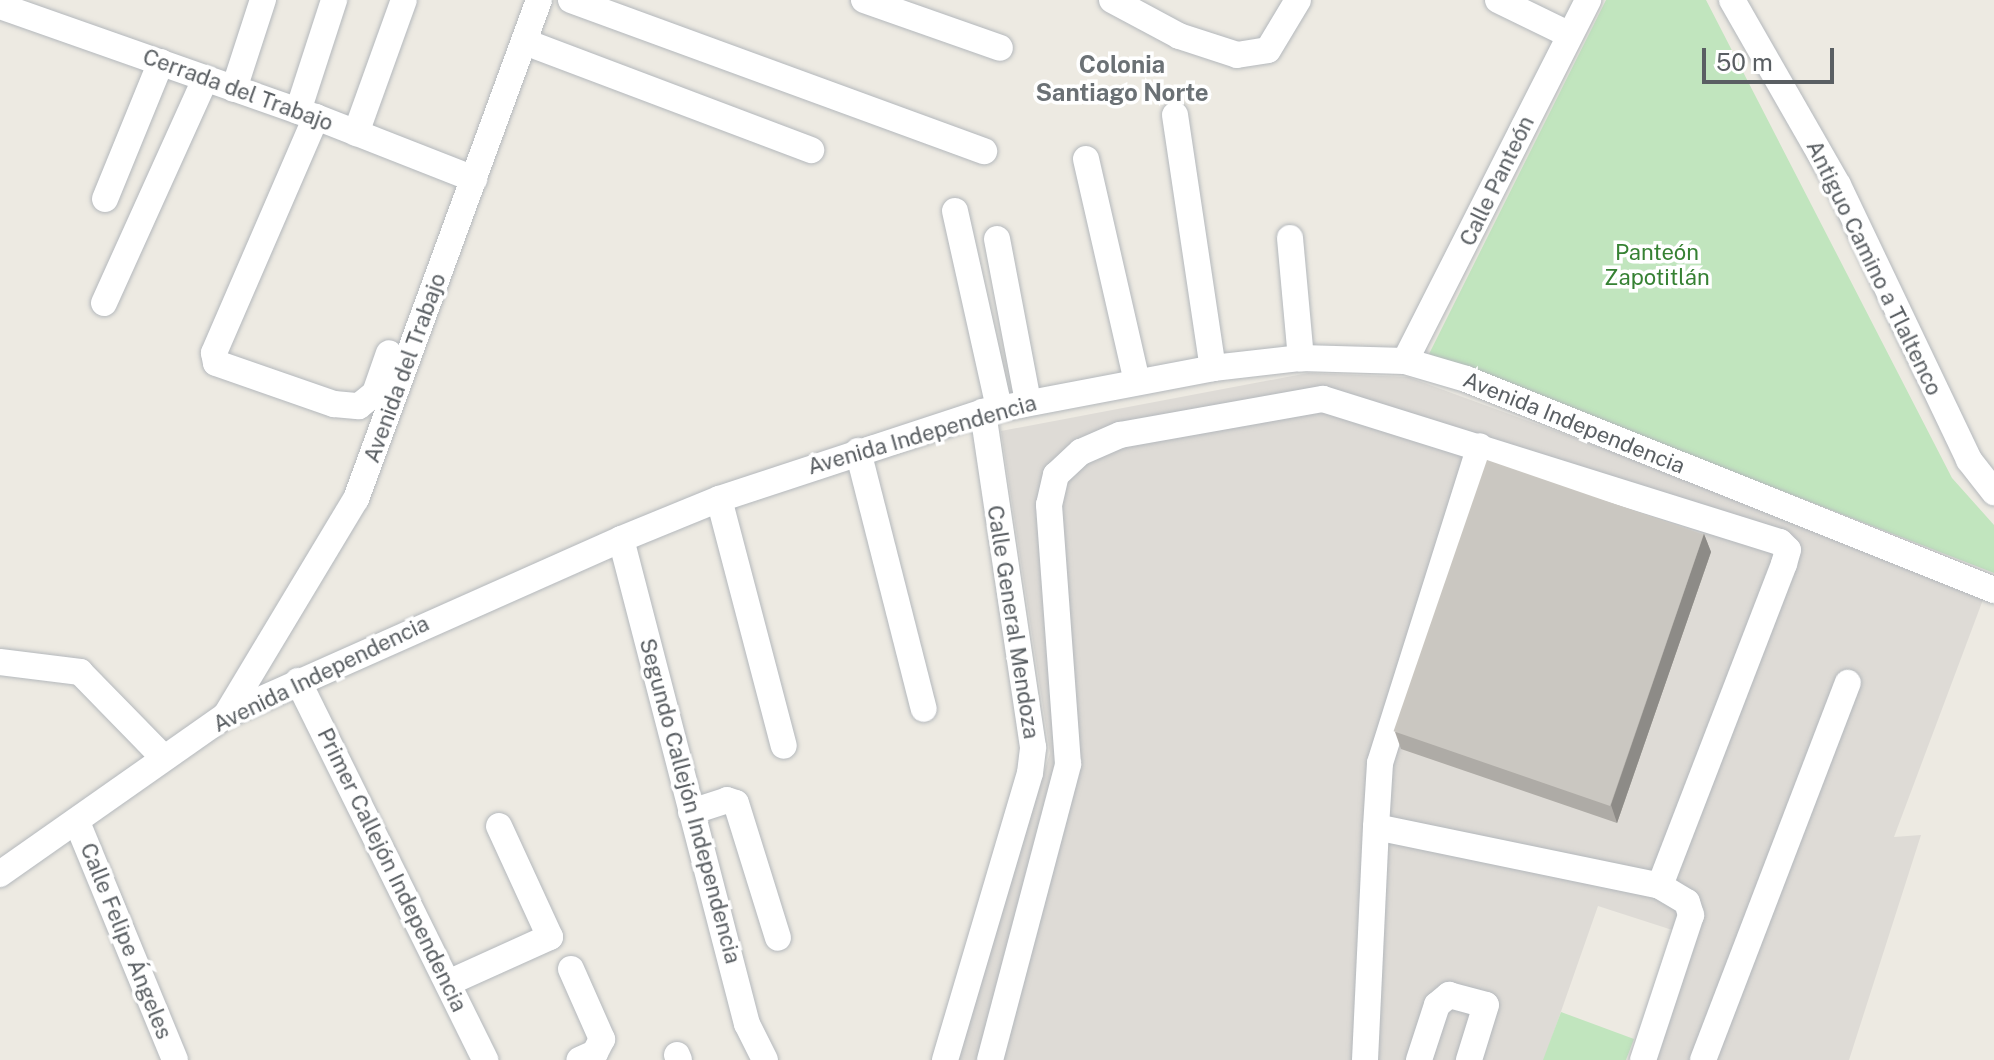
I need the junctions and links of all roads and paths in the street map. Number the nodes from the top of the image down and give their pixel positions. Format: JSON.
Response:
{"nodes":[{"id":1,"x":263,"y":0,"type":"edge"},
{"id":2,"x":334,"y":0,"type":"edge"},
{"id":3,"x":404,"y":0,"type":"edge"},
{"id":4,"x":539,"y":0,"type":"edge"},
{"id":5,"x":571,"y":0,"type":"edge"},
{"id":6,"x":864,"y":0,"type":"edge"},
{"id":7,"x":1112,"y":0,"type":"edge"},
{"id":8,"x":1298,"y":0,"type":"edge"},
{"id":9,"x":1498,"y":0,"type":"edge"},
{"id":10,"x":1588,"y":0,"type":"edge"},
{"id":11,"x":1732,"y":0,"type":"edge"},
{"id":12,"x":0,"y":6,"type":"edge"},
{"id":13,"x":1570,"y":35,"type":"junction"},
{"id":14,"x":525,"y":42,"type":"junction"},
{"id":15,"x":1000,"y":48,"type":"dead end"},
{"id":16,"x":161,"y":62,"type":"junction"},
{"id":17,"x":205,"y":79,"type":"junction"},
{"id":18,"x":234,"y":89,"type":"junction"},
{"id":19,"x":307,"y":114,"type":"junction"},
{"id":20,"x":1175,"y":115,"type":"dead end"},
{"id":21,"x":356,"y":133,"type":"junction"},
{"id":22,"x":811,"y":150,"type":"dead end"},
{"id":23,"x":984,"y":151,"type":"dead end"},
{"id":24,"x":1086,"y":159,"type":"dead end"},
{"id":25,"x":474,"y":179,"type":"junction"},
{"id":26,"x":105,"y":199,"type":"dead end"},
{"id":27,"x":955,"y":211,"type":"dead end"},
{"id":28,"x":1290,"y":238,"type":"dead end"},
{"id":29,"x":997,"y":239,"type":"dead end"},
{"id":30,"x":104,"y":303,"type":"dead end"},
{"id":31,"x":389,"y":353,"type":"dead end"},
{"id":32,"x":1301,"y":358,"type":"junction"},
{"id":33,"x":1405,"y":361,"type":"junction"},
{"id":34,"x":1213,"y":368,"type":"junction"},
{"id":35,"x":1137,"y":381,"type":"junction"},
{"id":36,"x":1028,"y":402,"type":"junction"},
{"id":37,"x":991,"y":410,"type":"junction"},
{"id":38,"x":1480,"y":446,"type":"junction"},
{"id":39,"x":858,"y":451,"type":"junction"},
{"id":40,"x":1994,"y":492,"type":"edge"},
{"id":41,"x":719,"y":499,"type":"junction"},
{"id":42,"x":621,"y":539,"type":"junction"},
{"id":43,"x":1994,"y":590,"type":"edge"},
{"id":44,"x":0,"y":662,"type":"edge"},
{"id":45,"x":298,"y":681,"type":"junction"},
{"id":46,"x":1848,"y":683,"type":"dead end"},
{"id":47,"x":924,"y":709,"type":"dead end"},
{"id":48,"x":226,"y":715,"type":"junction"},
{"id":49,"x":784,"y":746,"type":"dead end"},
{"id":50,"x":163,"y":757,"type":"junction"},
{"id":51,"x":691,"y":812,"type":"junction"},
{"id":52,"x":77,"y":822,"type":"junction"},
{"id":53,"x":499,"y":826,"type":"dead end"},
{"id":54,"x":1376,"y":827,"type":"junction"},
{"id":55,"x":0,"y":874,"type":"edge"},
{"id":56,"x":1660,"y":886,"type":"junction"},
{"id":57,"x":778,"y":938,"type":"dead end"},
{"id":58,"x":571,"y":969,"type":"dead end"},
{"id":59,"x":448,"y":983,"type":"junction"},
{"id":60,"x":175,"y":1060,"type":"edge"},
{"id":61,"x":485,"y":1060,"type":"edge"},
{"id":62,"x":579,"y":1060,"type":"edge"},
{"id":63,"x":765,"y":1060,"type":"edge"},
{"id":64,"x":945,"y":1060,"type":"edge"},
{"id":65,"x":990,"y":1060,"type":"edge"},
{"id":66,"x":1365,"y":1060,"type":"edge"},
{"id":67,"x":1419,"y":1060,"type":"edge"},
{"id":68,"x":1469,"y":1060,"type":"edge"},
{"id":69,"x":1643,"y":1060,"type":"edge"},
{"id":70,"x":1703,"y":1060,"type":"edge"}],
"edges":[{"from":1,"to":18,"type":"street"},
{"from":2,"to":19,"type":"street"},
{"from":3,"to":21,"type":"street"},
{"from":4,"to":14,"type":"street","name":"Avenida del Trabajo"},
{"from":5,"to":23,"type":"street"},
{"from":6,"to":15,"type":"street"},
{"from":7,"to":8,"type":"street"},
{"from":9,"to":13,"type":"street"},
{"from":10,"to":13,"type":"street","name":"Calle Panteón"},
{"from":11,"to":40,"type":"street","name":"Antiguo Camino a Tlaltenco"},
{"from":12,"to":16,"type":"street","name":"Cerrada del Trabajo"},
{"from":13,"to":33,"type":"street","name":"Calle Panteón"},
{"from":14,"to":22,"type":"street"},
{"from":14,"to":25,"type":"street","name":"Avenida del Trabajo"},
{"from":16,"to":17,"type":"street","name":"Cerrada del Trabajo"},
{"from":16,"to":26,"type":"street"},
{"from":17,"to":18,"type":"street","name":"Cerrada del Trabajo"},
{"from":17,"to":30,"type":"street"},
{"from":18,"to":19,"type":"street","name":"Cerrada del Trabajo"},
{"from":19,"to":21,"type":"street","name":"Cerrada del Trabajo"},
{"from":19,"to":31,"type":"street"},
{"from":20,"to":34,"type":"street"},
{"from":21,"to":25,"type":"street","name":"Cerrada del Trabajo"},
{"from":24,"to":35,"type":"street"},
{"from":25,"to":48,"type":"street","name":"Avenida del Trabajo"},
{"from":27,"to":37,"type":"street","name":"Calle General Mendoza"},
{"from":28,"to":32,"type":"street"},
{"from":29,"to":36,"type":"street"},
{"from":32,"to":33,"type":"street","name":"Avenida Independencia"},
{"from":32,"to":34,"type":"street","name":"Avenida Independencia"},
{"from":33,"to":43,"type":"street","name":"Avenida Independencia"},
{"from":34,"to":35,"type":"street","name":"Avenida Independencia"},
{"from":35,"to":36,"type":"street","name":"Avenida Independencia"},
{"from":36,"to":37,"type":"street","name":"Avenida Independencia"},
{"from":37,"to":39,"type":"street","name":"Avenida Independencia"},
{"from":37,"to":64,"type":"street","name":"Calle General Mendoza"},
{"from":38,"to":54,"type":"street"},
{"from":38,"to":56,"type":"street"},
{"from":38,"to":65,"type":"street"},
{"from":39,"to":41,"type":"street","name":"Avenida Independencia"},
{"from":39,"to":47,"type":"street"},
{"from":41,"to":42,"type":"street","name":"Avenida Independencia"},
{"from":41,"to":49,"type":"street"},
{"from":42,"to":45,"type":"street","name":"Avenida Independencia"},
{"from":42,"to":51,"type":"street","name":"Segundo Callejón Independencia"},
{"from":44,"to":50,"type":"street"},
{"from":45,"to":48,"type":"street","name":"Avenida Independencia"},
{"from":45,"to":59,"type":"street","name":"Primer Callejón Independencia"},
{"from":46,"to":70,"type":"street"},
{"from":48,"to":50,"type":"street","name":"Avenida Independencia"},
{"from":50,"to":52,"type":"street","name":"Avenida Independencia"},
{"from":51,"to":57,"type":"street"},
{"from":51,"to":63,"type":"street","name":"Segundo Callejón Independencia"},
{"from":52,"to":55,"type":"street","name":"Avenida Independencia"},
{"from":52,"to":60,"type":"street","name":"Calle Felipe Ángeles"},
{"from":53,"to":59,"type":"street"},
{"from":54,"to":56,"type":"street"},
{"from":54,"to":66,"type":"street"},
{"from":56,"to":69,"type":"street"},
{"from":58,"to":62,"type":"street"},
{"from":59,"to":61,"type":"street","name":"Primer Callejón Independencia"},
{"from":67,"to":68,"type":"street"}]}
